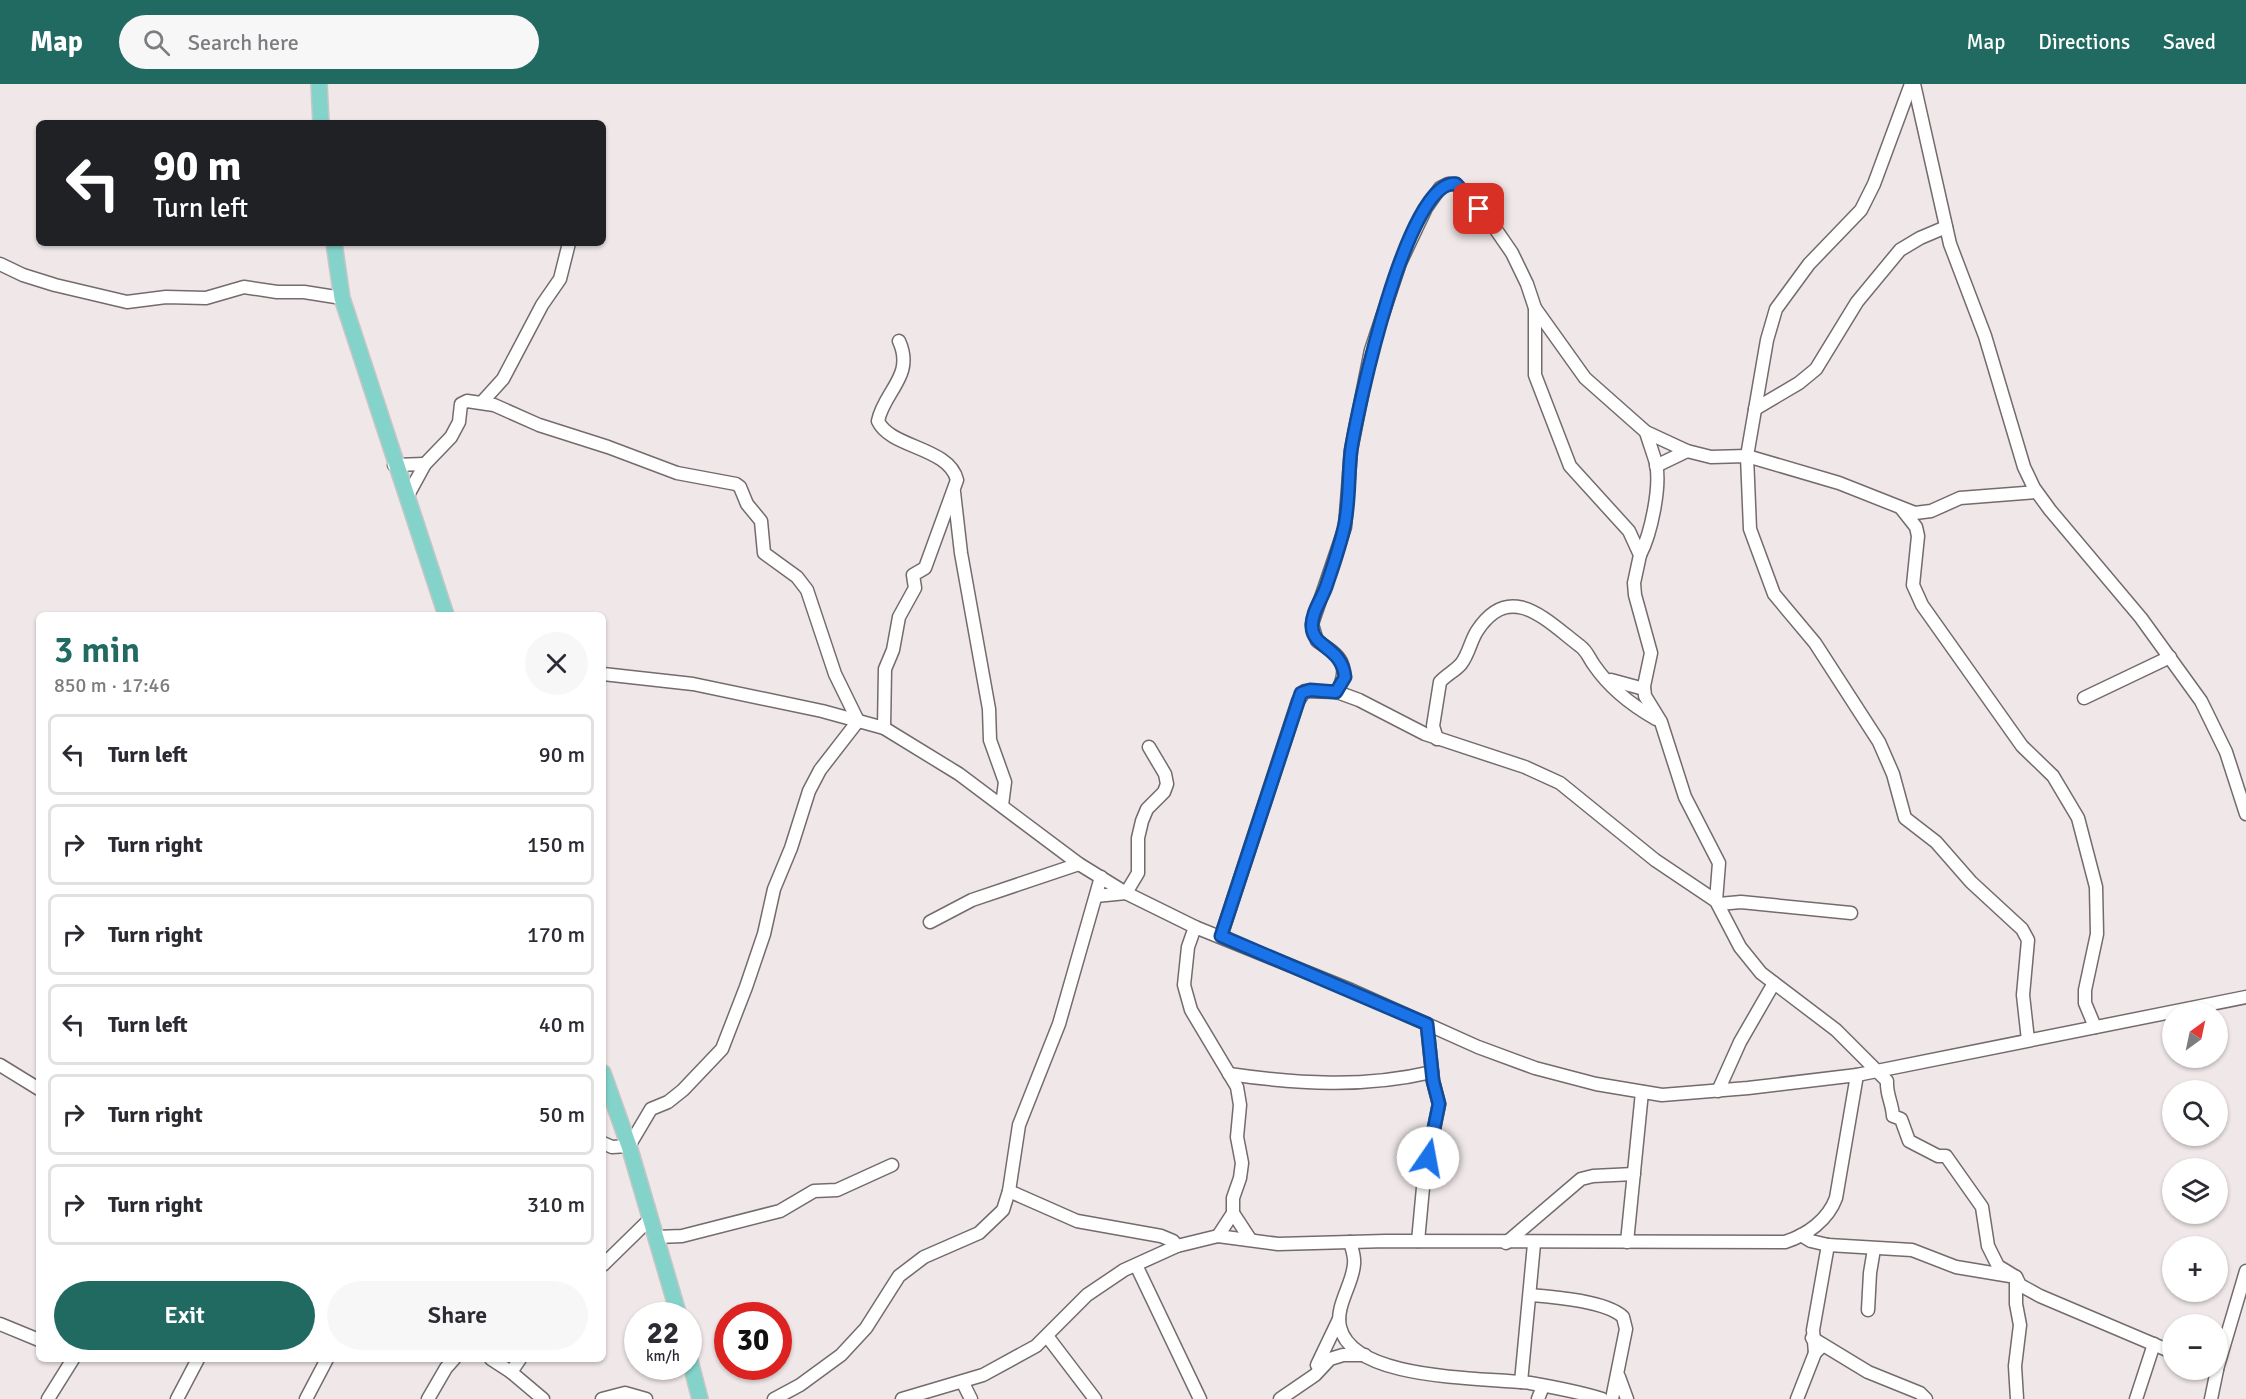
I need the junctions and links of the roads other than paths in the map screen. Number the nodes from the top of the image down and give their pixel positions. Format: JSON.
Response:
{"nodes":[{"id":1,"x":319,"y":84,"type":"edge"},
{"id":2,"x":1912,"y":84,"type":"edge"},
{"id":3,"x":321,"y":120,"type":"edge"},
{"id":4,"x":1946,"y":227,"type":"junction"},
{"id":5,"x":334,"y":246,"type":"edge"},
{"id":6,"x":568,"y":246,"type":"edge"},
{"id":7,"x":0,"y":264,"type":"edge"},
{"id":8,"x":342,"y":298,"type":"junction"},
{"id":9,"x":1535,"y":308,"type":"junction"},
{"id":10,"x":899,"y":341,"type":"dead end"},
{"id":11,"x":483,"y":401,"type":"junction"},
{"id":12,"x":1755,"y":410,"type":"junction"},
{"id":13,"x":1646,"y":432,"type":"junction"},
{"id":14,"x":1687,"y":451,"type":"junction"},
{"id":15,"x":1747,"y":456,"type":"junction"},
{"id":16,"x":425,"y":464,"type":"junction"},
{"id":17,"x":394,"y":465,"type":"junction"},
{"id":18,"x":1656,"y":466,"type":"junction"},
{"id":19,"x":954,"y":491,"type":"junction"},
{"id":20,"x":2036,"y":492,"type":"junction"},
{"id":21,"x":406,"y":497,"type":"junction"},
{"id":22,"x":1901,"y":508,"type":"junction"},
{"id":23,"x":1640,"y":555,"type":"junction"},
{"id":24,"x":445,"y":612,"type":"edge"},
{"id":25,"x":2170,"y":657,"type":"junction"},
{"id":26,"x":606,"y":674,"type":"edge"},
{"id":27,"x":1607,"y":678,"type":"junction"},
{"id":28,"x":1644,"y":689,"type":"junction"},
{"id":29,"x":1336,"y":692,"type":"junction"},
{"id":30,"x":2084,"y":698,"type":"dead end"},
{"id":31,"x":858,"y":721,"type":"junction"},
{"id":32,"x":1659,"y":721,"type":"junction"},
{"id":33,"x":884,"y":729,"type":"junction"},
{"id":34,"x":1432,"y":733,"type":"junction"},
{"id":35,"x":1149,"y":747,"type":"dead end"},
{"id":36,"x":1002,"y":806,"type":"junction"},
{"id":37,"x":2246,"y":814,"type":"edge"},
{"id":38,"x":1079,"y":864,"type":"junction"},
{"id":39,"x":1101,"y":877,"type":"junction"},
{"id":40,"x":1126,"y":893,"type":"junction"},
{"id":41,"x":1096,"y":897,"type":"junction"},
{"id":42,"x":1717,"y":902,"type":"junction"},
{"id":43,"x":1851,"y":913,"type":"dead end"},
{"id":44,"x":930,"y":922,"type":"dead end"},
{"id":45,"x":1195,"y":927,"type":"junction"},
{"id":46,"x":1221,"y":936,"type":"junction"},
{"id":47,"x":1774,"y":983,"type":"junction"},
{"id":48,"x":2246,"y":997,"type":"edge"},
{"id":49,"x":1427,"y":1024,"type":"junction"},
{"id":50,"x":2094,"y":1027,"type":"junction"},
{"id":51,"x":2028,"y":1040,"type":"junction"},
{"id":52,"x":0,"y":1065,"type":"edge"},
{"id":53,"x":1878,"y":1071,"type":"junction"},
{"id":54,"x":1432,"y":1072,"type":"junction"},
{"id":55,"x":1229,"y":1074,"type":"junction"},
{"id":56,"x":1857,"y":1075,"type":"junction"},
{"id":57,"x":606,"y":1081,"type":"edge"},
{"id":58,"x":36,"y":1087,"type":"edge"},
{"id":59,"x":1718,"y":1091,"type":"junction"},
{"id":60,"x":1642,"y":1092,"type":"junction"},
{"id":61,"x":606,"y":1144,"type":"edge"},
{"id":62,"x":629,"y":1146,"type":"junction"},
{"id":63,"x":892,"y":1165,"type":"dead end"},
{"id":64,"x":1634,"y":1174,"type":"junction"},
{"id":65,"x":1010,"y":1191,"type":"junction"},
{"id":66,"x":1233,"y":1213,"type":"junction"},
{"id":67,"x":651,"y":1218,"type":"junction"},
{"id":68,"x":1218,"y":1236,"type":"junction"},
{"id":69,"x":1801,"y":1236,"type":"junction"},
{"id":70,"x":657,"y":1237,"type":"junction"},
{"id":71,"x":1250,"y":1239,"type":"junction"},
{"id":72,"x":1418,"y":1241,"type":"junction"},
{"id":73,"x":1350,"y":1242,"type":"junction"},
{"id":74,"x":1627,"y":1242,"type":"junction"},
{"id":75,"x":1506,"y":1243,"type":"junction"},
{"id":76,"x":1534,"y":1244,"type":"junction"},
{"id":77,"x":1828,"y":1245,"type":"junction"},
{"id":78,"x":1177,"y":1246,"type":"junction"},
{"id":79,"x":1874,"y":1249,"type":"junction"},
{"id":80,"x":606,"y":1261,"type":"edge"},
{"id":81,"x":1136,"y":1265,"type":"junction"},
{"id":82,"x":2246,"y":1271,"type":"edge"},
{"id":83,"x":2016,"y":1277,"type":"junction"},
{"id":84,"x":1530,"y":1295,"type":"junction"},
{"id":85,"x":675,"y":1302,"type":"edge"},
{"id":86,"x":1868,"y":1310,"type":"dead end"},
{"id":87,"x":1340,"y":1319,"type":"junction"},
{"id":88,"x":1,"y":1323,"type":"edge"},
{"id":89,"x":2228,"y":1330,"type":"edge"},
{"id":90,"x":1047,"y":1336,"type":"junction"},
{"id":91,"x":36,"y":1339,"type":"edge"},
{"id":92,"x":2154,"y":1344,"type":"junction"},
{"id":93,"x":2162,"y":1348,"type":"edge"},
{"id":94,"x":1819,"y":1349,"type":"junction"},
{"id":95,"x":1366,"y":1355,"type":"junction"},
{"id":96,"x":61,"y":1362,"type":"edge"},
{"id":97,"x":71,"y":1362,"type":"edge"},
{"id":98,"x":196,"y":1362,"type":"edge"},
{"id":99,"x":325,"y":1362,"type":"edge"},
{"id":100,"x":451,"y":1362,"type":"edge"},
{"id":101,"x":496,"y":1362,"type":"edge"},
{"id":102,"x":518,"y":1362,"type":"edge"},
{"id":103,"x":511,"y":1372,"type":"junction"},
{"id":104,"x":63,"y":1375,"type":"junction"},
{"id":105,"x":1618,"y":1377,"type":"junction"},
{"id":106,"x":1308,"y":1379,"type":"junction"},
{"id":107,"x":695,"y":1380,"type":"edge"},
{"id":108,"x":2214,"y":1380,"type":"edge"},
{"id":109,"x":1521,"y":1382,"type":"junction"},
{"id":110,"x":963,"y":1383,"type":"junction"},
{"id":111,"x":1543,"y":1386,"type":"junction"},
{"id":112,"x":922,"y":1396,"type":"edge"},
{"id":113,"x":538,"y":1397,"type":"edge"},
{"id":114,"x":48,"y":1399,"type":"edge"},
{"id":115,"x":177,"y":1399,"type":"edge"},
{"id":116,"x":306,"y":1399,"type":"edge"},
{"id":117,"x":428,"y":1399,"type":"edge"},
{"id":118,"x":602,"y":1399,"type":"edge"},
{"id":119,"x":646,"y":1399,"type":"edge"},
{"id":120,"x":700,"y":1399,"type":"edge"},
{"id":121,"x":774,"y":1399,"type":"edge"},
{"id":122,"x":902,"y":1399,"type":"edge"},
{"id":123,"x":971,"y":1399,"type":"edge"},
{"id":124,"x":1095,"y":1399,"type":"edge"},
{"id":125,"x":1200,"y":1399,"type":"edge"},
{"id":126,"x":1280,"y":1399,"type":"edge"},
{"id":127,"x":1538,"y":1399,"type":"edge"},
{"id":128,"x":1602,"y":1399,"type":"edge"},
{"id":129,"x":1612,"y":1399,"type":"edge"},
{"id":130,"x":1627,"y":1399,"type":"edge"},
{"id":131,"x":1797,"y":1399,"type":"edge"},
{"id":132,"x":1926,"y":1399,"type":"edge"},
{"id":133,"x":2017,"y":1399,"type":"edge"},
{"id":134,"x":2136,"y":1399,"type":"edge"},
{"id":135,"x":2211,"y":1399,"type":"edge"}],
"edges":[{"from":1,"to":3,"type":"main road"},
{"from":2,"to":4,"type":"street"},
{"from":2,"to":12,"type":"street"},
{"from":4,"to":12,"type":"street"},
{"from":4,"to":20,"type":"street"},
{"from":5,"to":8,"type":"main road"},
{"from":6,"to":11,"type":"street"},
{"from":7,"to":8,"type":"street"},
{"from":8,"to":17,"type":"main road"},
{"from":9,"to":13,"type":"street"},
{"from":9,"to":23,"type":"street"},
{"from":9,"to":29,"type":"street"},
{"from":10,"to":19,"type":"street"},
{"from":11,"to":16,"type":"street"},
{"from":11,"to":31,"type":"street"},
{"from":12,"to":15,"type":"street"},
{"from":13,"to":14,"type":"street"},
{"from":13,"to":18,"type":"street"},
{"from":14,"to":15,"type":"street"},
{"from":14,"to":18,"type":"street"},
{"from":15,"to":22,"type":"street"},
{"from":15,"to":51,"type":"street"},
{"from":16,"to":17,"type":"street"},
{"from":16,"to":21,"type":"street"},
{"from":17,"to":21,"type":"main road"},
{"from":18,"to":23,"type":"street"},
{"from":19,"to":33,"type":"street"},
{"from":19,"to":36,"type":"street"},
{"from":20,"to":22,"type":"street"},
{"from":20,"to":25,"type":"street"},
{"from":21,"to":24,"type":"main road"},
{"from":22,"to":50,"type":"street"},
{"from":23,"to":28,"type":"street"},
{"from":25,"to":30,"type":"street"},
{"from":25,"to":37,"type":"street"},
{"from":26,"to":31,"type":"street"},
{"from":27,"to":28,"type":"street"},
{"from":27,"to":32,"type":"street"},
{"from":27,"to":34,"type":"street"},
{"from":28,"to":32,"type":"street"},
{"from":29,"to":34,"type":"street"},
{"from":29,"to":46,"type":"street"},
{"from":31,"to":33,"type":"street"},
{"from":31,"to":62,"type":"street"},
{"from":32,"to":42,"type":"street"},
{"from":33,"to":36,"type":"street"},
{"from":34,"to":42,"type":"street"},
{"from":35,"to":40,"type":"street"},
{"from":36,"to":38,"type":"street"},
{"from":38,"to":39,"type":"street"},
{"from":38,"to":44,"type":"street"},
{"from":39,"to":40,"type":"street"},
{"from":39,"to":41,"type":"street"},
{"from":40,"to":41,"type":"street"},
{"from":40,"to":45,"type":"street"},
{"from":41,"to":65,"type":"street"},
{"from":42,"to":43,"type":"street"},
{"from":42,"to":47,"type":"street"},
{"from":45,"to":46,"type":"street"},
{"from":45,"to":55,"type":"street"},
{"from":46,"to":49,"type":"street"},
{"from":47,"to":53,"type":"street"},
{"from":47,"to":59,"type":"street"},
{"from":48,"to":50,"type":"street"},
{"from":49,"to":54,"type":"street"},
{"from":49,"to":60,"type":"street"},
{"from":50,"to":51,"type":"street"},
{"from":51,"to":53,"type":"street"},
{"from":52,"to":58,"type":"street"},
{"from":53,"to":56,"type":"street"},
{"from":53,"to":83,"type":"street"},
{"from":54,"to":55,"type":"street"},
{"from":54,"to":72,"type":"street"},
{"from":55,"to":66,"type":"street"},
{"from":56,"to":59,"type":"street"},
{"from":56,"to":69,"type":"street"},
{"from":57,"to":62,"type":"main road"},
{"from":59,"to":60,"type":"street"},
{"from":60,"to":64,"type":"street"},
{"from":61,"to":62,"type":"street"},
{"from":62,"to":67,"type":"main road"},
{"from":63,"to":70,"type":"street"},
{"from":64,"to":74,"type":"street"},
{"from":64,"to":75,"type":"street"},
{"from":65,"to":78,"type":"street"},
{"from":65,"to":121,"type":"street"},
{"from":66,"to":68,"type":"street"},
{"from":66,"to":71,"type":"street"},
{"from":67,"to":70,"type":"main road"},
{"from":67,"to":80,"type":"street"},
{"from":68,"to":71,"type":"street"},
{"from":68,"to":78,"type":"street"},
{"from":69,"to":74,"type":"street"},
{"from":69,"to":77,"type":"street"},
{"from":70,"to":85,"type":"main road"},
{"from":71,"to":73,"type":"street"},
{"from":72,"to":73,"type":"street"},
{"from":72,"to":75,"type":"street"},
{"from":73,"to":87,"type":"street"},
{"from":74,"to":76,"type":"street"},
{"from":75,"to":76,"type":"street"},
{"from":76,"to":84,"type":"street"},
{"from":77,"to":79,"type":"street"},
{"from":77,"to":94,"type":"street"},
{"from":78,"to":81,"type":"street"},
{"from":79,"to":83,"type":"street"},
{"from":79,"to":86,"type":"street"},
{"from":81,"to":90,"type":"street"},
{"from":81,"to":125,"type":"street"},
{"from":82,"to":89,"type":"street"},
{"from":83,"to":92,"type":"street"},
{"from":83,"to":133,"type":"street"},
{"from":84,"to":105,"type":"street"},
{"from":84,"to":109,"type":"street"},
{"from":87,"to":95,"type":"street"},
{"from":87,"to":106,"type":"street"},
{"from":88,"to":91,"type":"street"},
{"from":90,"to":110,"type":"street"},
{"from":90,"to":124,"type":"street"},
{"from":92,"to":93,"type":"street"},
{"from":92,"to":134,"type":"street"},
{"from":94,"to":131,"type":"street"},
{"from":94,"to":132,"type":"street"},
{"from":95,"to":106,"type":"street"},
{"from":95,"to":109,"type":"street"},
{"from":96,"to":104,"type":"street"},
{"from":97,"to":104,"type":"street"},
{"from":98,"to":115,"type":"street"},
{"from":99,"to":116,"type":"street"},
{"from":100,"to":117,"type":"street"},
{"from":101,"to":103,"type":"street"},
{"from":102,"to":103,"type":"street"},
{"from":103,"to":113,"type":"street"},
{"from":104,"to":114,"type":"street"},
{"from":105,"to":129,"type":"street"},
{"from":105,"to":130,"type":"street"},
{"from":106,"to":126,"type":"street"},
{"from":107,"to":120,"type":"main road"},
{"from":108,"to":135,"type":"street"},
{"from":109,"to":111,"type":"street"},
{"from":110,"to":112,"type":"street"},
{"from":110,"to":123,"type":"street"},
{"from":111,"to":127,"type":"street"},
{"from":111,"to":128,"type":"street"},
{"from":112,"to":122,"type":"street"},
{"from":118,"to":119,"type":"street"}]}
